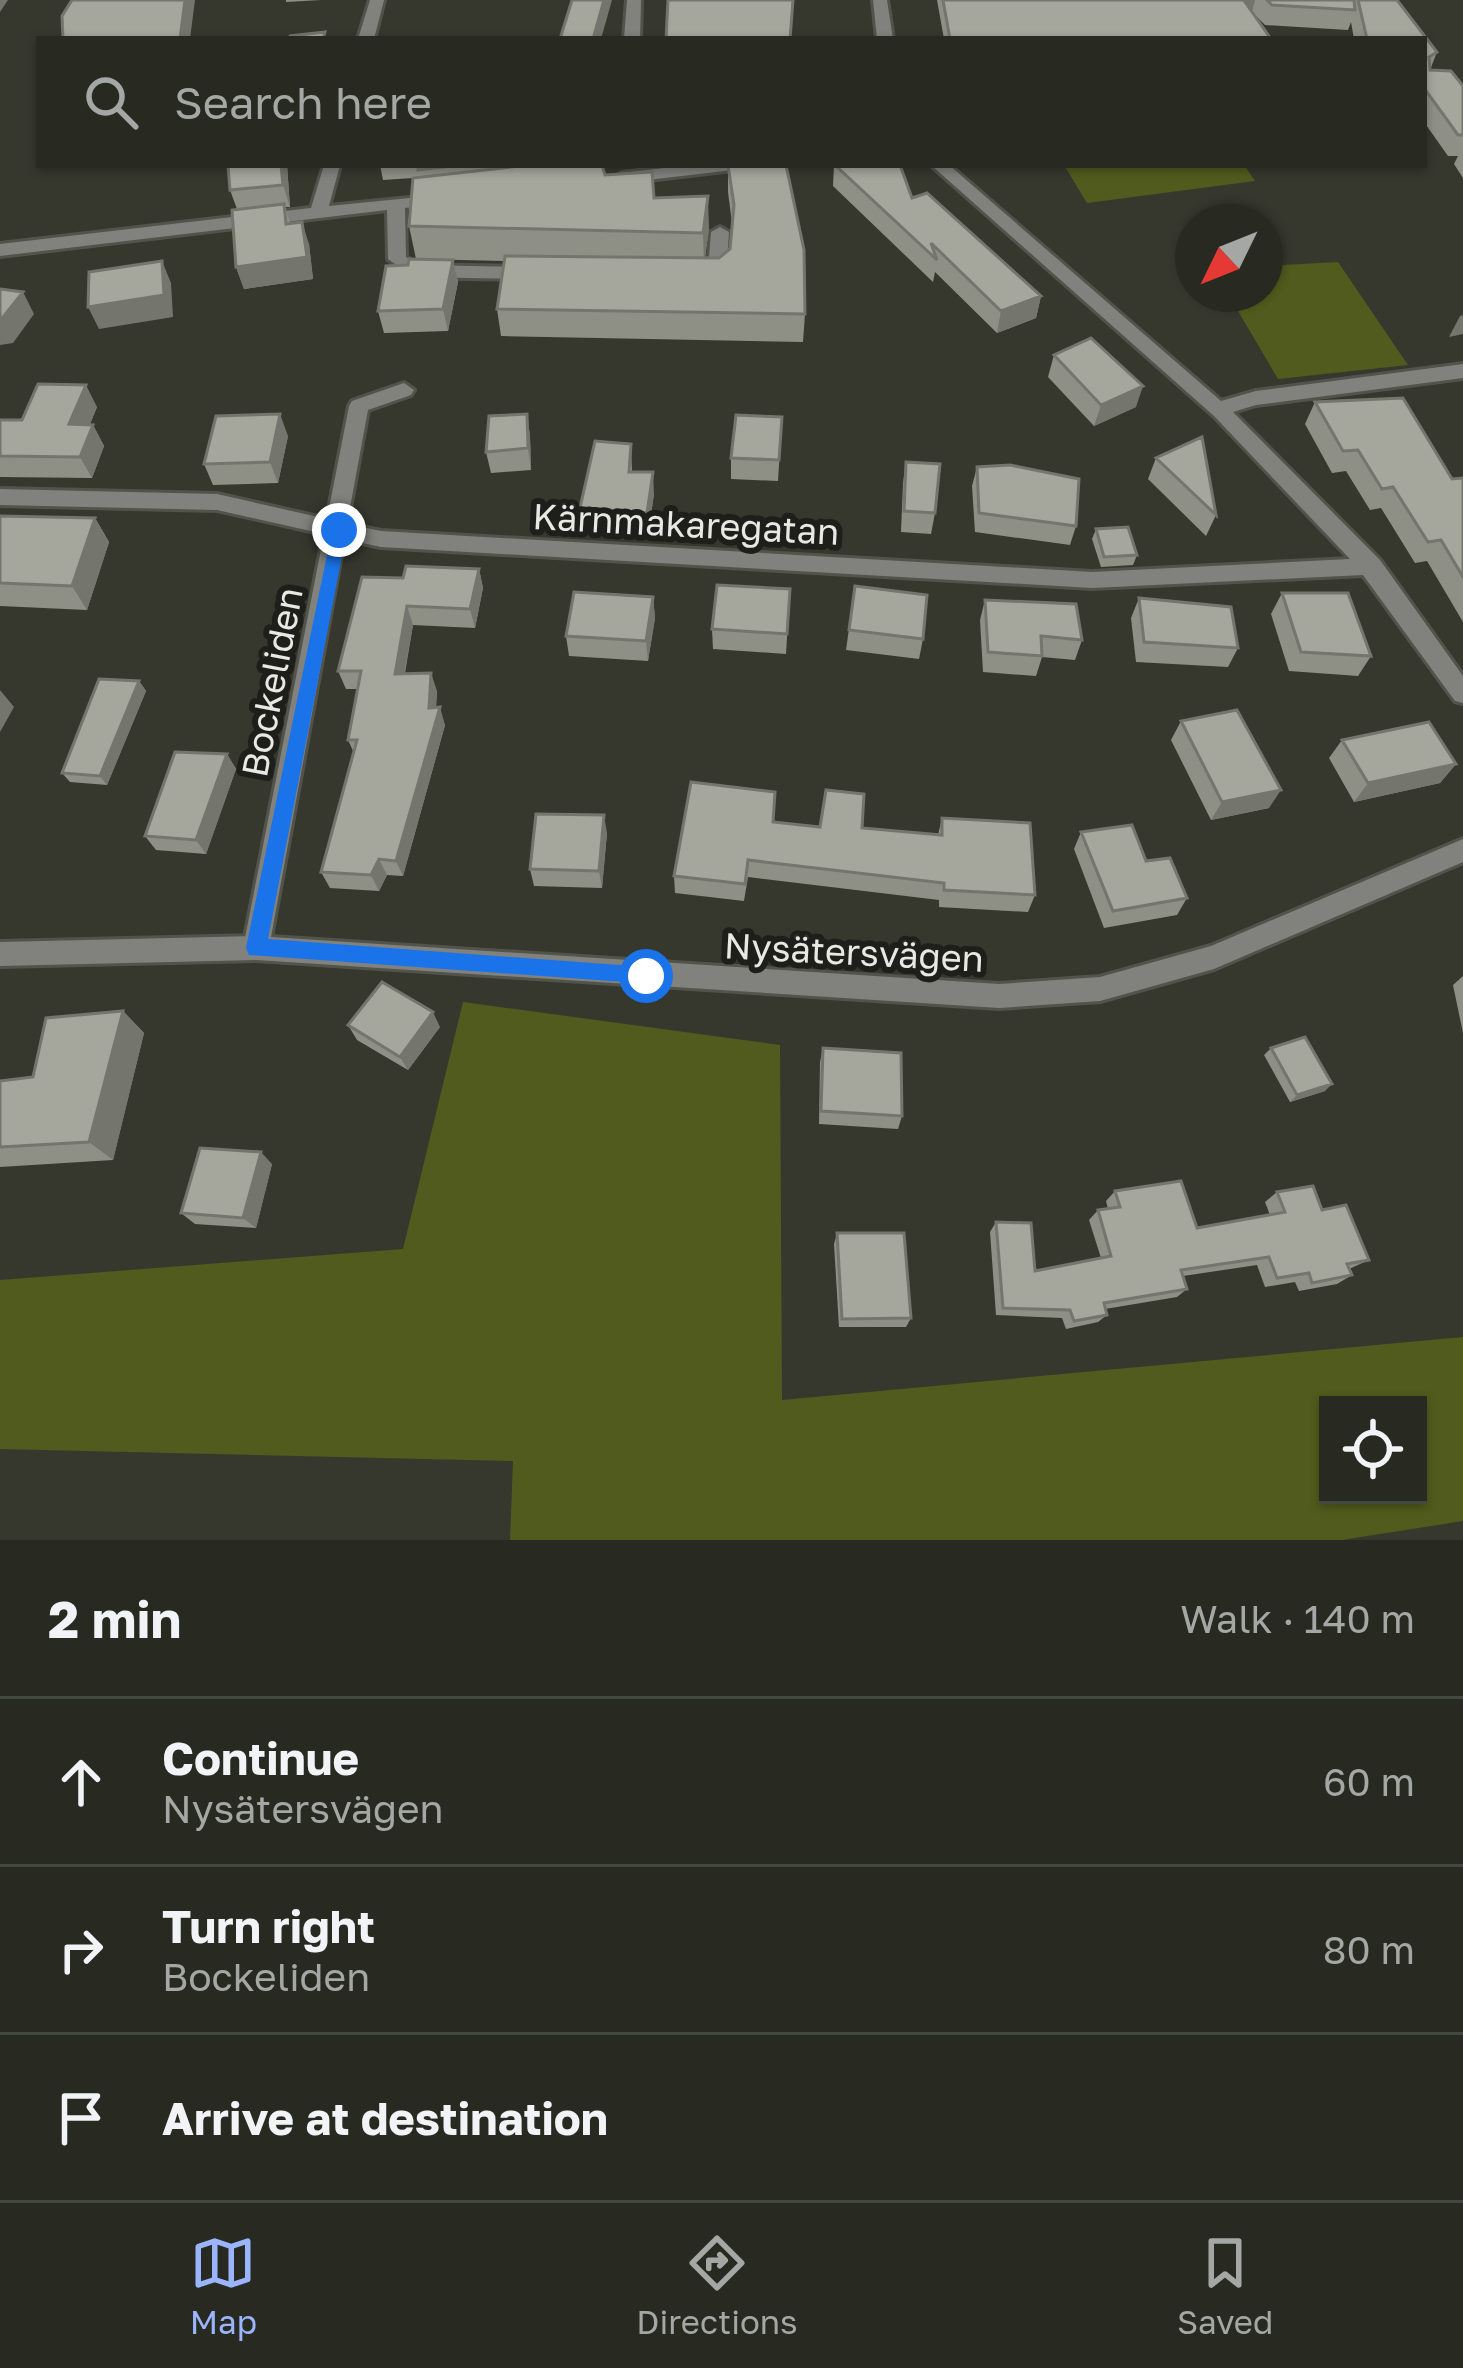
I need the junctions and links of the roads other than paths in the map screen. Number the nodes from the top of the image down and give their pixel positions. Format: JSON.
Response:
{"nodes":[{"id":1,"x":377,"y":0,"type":"edge"},
{"id":2,"x":634,"y":0,"type":"edge"},
{"id":3,"x":880,"y":0,"type":"edge"},
{"id":4,"x":367,"y":36,"type":"edge"},
{"id":5,"x":632,"y":36,"type":"edge"},
{"id":6,"x":885,"y":36,"type":"edge"},
{"id":7,"x":331,"y":168,"type":"edge"},
{"id":8,"x":678,"y":168,"type":"edge"},
{"id":9,"x":943,"y":168,"type":"edge"},
{"id":10,"x":624,"y":171,"type":"edge"},
{"id":11,"x":601,"y":180,"type":"edge"},
{"id":12,"x":464,"y":195,"type":"edge"},
{"id":13,"x":396,"y":203,"type":"junction"},
{"id":14,"x":319,"y":212,"type":"junction"},
{"id":15,"x":720,"y":232,"type":"dead end"},
{"id":16,"x":0,"y":250,"type":"edge"},
{"id":17,"x":553,"y":273,"type":"edge"},
{"id":18,"x":670,"y":275,"type":"edge"},
{"id":19,"x":1463,"y":371,"type":"edge"},
{"id":20,"x":404,"y":390,"type":"dead end"},
{"id":21,"x":1215,"y":410,"type":"junction"},
{"id":22,"x":0,"y":497,"type":"edge"},
{"id":23,"x":339,"y":530,"type":"junction"},
{"id":24,"x":1372,"y":566,"type":"junction"},
{"id":25,"x":1463,"y":694,"type":"edge"},
{"id":26,"x":1463,"y":850,"type":"edge"},
{"id":27,"x":256,"y":948,"type":"junction"},
{"id":28,"x":0,"y":954,"type":"edge"}],
"edges":[{"from":1,"to":4,"type":"street"},
{"from":2,"to":5,"type":"street"},
{"from":3,"to":6,"type":"street"},
{"from":7,"to":14,"type":"street"},
{"from":8,"to":10,"type":"street"},
{"from":9,"to":21,"type":"street"},
{"from":10,"to":11,"type":"street"},
{"from":12,"to":13,"type":"street"},
{"from":13,"to":14,"type":"street"},
{"from":13,"to":17,"type":"street"},
{"from":14,"to":16,"type":"street"},
{"from":15,"to":18,"type":"street"},
{"from":19,"to":21,"type":"street"},
{"from":20,"to":23,"type":"street","name":"Bockeliden"},
{"from":21,"to":24,"type":"street"},
{"from":22,"to":23,"type":"street","name":"Kärnmakaregatan"},
{"from":23,"to":24,"type":"street","name":"Kärnmakaregatan"},
{"from":23,"to":27,"type":"street","name":"Bockeliden"},
{"from":24,"to":25,"type":"street"},
{"from":26,"to":27,"type":"street","name":"Nysätersvägen"},
{"from":27,"to":28,"type":"street","name":"Nysätersvägen"}]}
